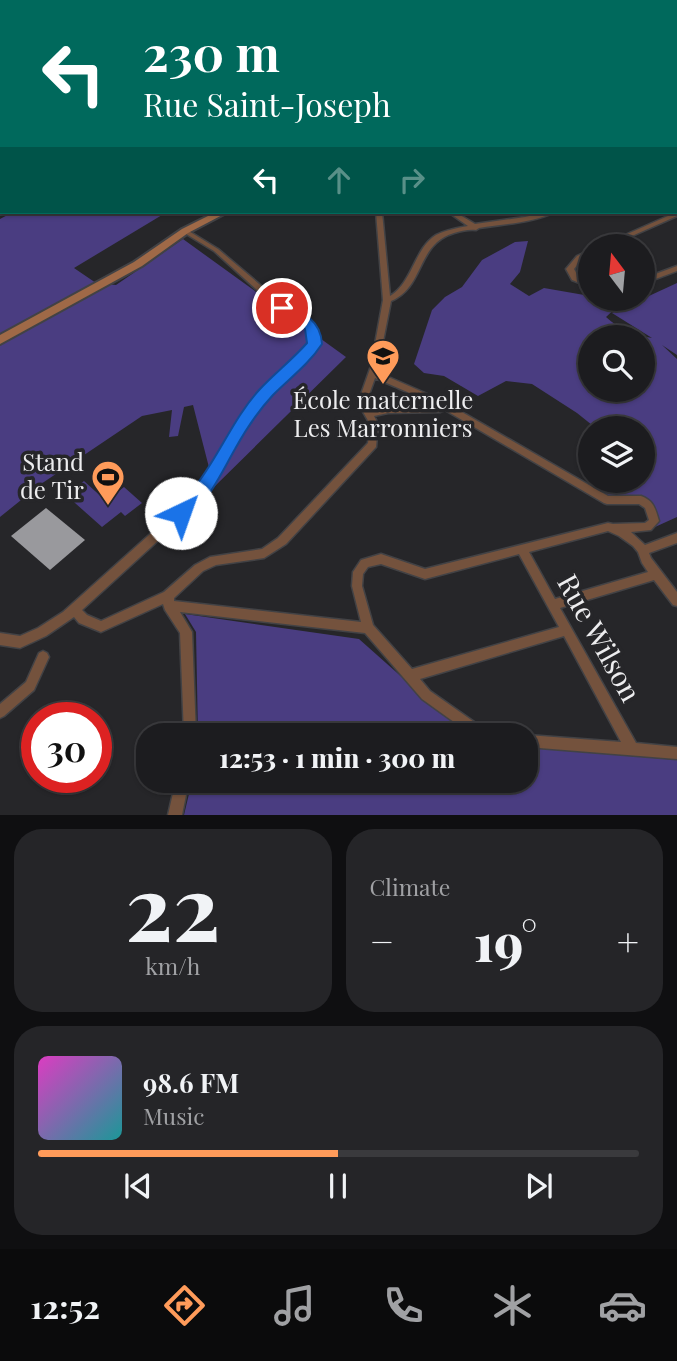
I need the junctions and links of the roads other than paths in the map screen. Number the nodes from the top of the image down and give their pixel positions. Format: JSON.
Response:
{"nodes":[{"id":1,"x":219,"y":214,"type":"edge"},
{"id":2,"x":379,"y":214,"type":"edge"},
{"id":3,"x":454,"y":214,"type":"edge"},
{"id":4,"x":546,"y":214,"type":"edge"},
{"id":5,"x":677,"y":214,"type":"edge"},
{"id":6,"x":476,"y":228,"type":"junction"},
{"id":7,"x":185,"y":231,"type":"junction"},
{"id":8,"x":631,"y":234,"type":"edge"},
{"id":9,"x":578,"y":259,"type":"edge"},
{"id":10,"x":677,"y":268,"type":"edge"},
{"id":11,"x":655,"y":277,"type":"edge"},
{"id":12,"x":578,"y":279,"type":"edge"},
{"id":13,"x":387,"y":300,"type":"junction"},
{"id":14,"x":0,"y":340,"type":"edge"},
{"id":15,"x":372,"y":373,"type":"junction"},
{"id":16,"x":445,"y":406,"type":"junction"},
{"id":17,"x":369,"y":414,"type":"junction"},
{"id":18,"x":611,"y":527,"type":"junction"},
{"id":19,"x":647,"y":527,"type":"junction"},
{"id":20,"x":677,"y":537,"type":"edge"},
{"id":21,"x":633,"y":540,"type":"junction"},
{"id":22,"x":523,"y":550,"type":"junction"},
{"id":23,"x":643,"y":550,"type":"junction"},
{"id":24,"x":657,"y":574,"type":"junction"},
{"id":25,"x":168,"y":601,"type":"junction"},
{"id":26,"x":677,"y":601,"type":"edge"},
{"id":27,"x":553,"y":605,"type":"junction"},
{"id":28,"x":74,"y":609,"type":"junction"},
{"id":29,"x":368,"y":628,"type":"junction"},
{"id":30,"x":567,"y":630,"type":"junction"},
{"id":31,"x":0,"y":639,"type":"edge"},
{"id":32,"x":43,"y":657,"type":"dead end"},
{"id":33,"x":409,"y":676,"type":"junction"},
{"id":34,"x":0,"y":712,"type":"edge"},
{"id":35,"x":190,"y":723,"type":"edge"},
{"id":36,"x":466,"y":723,"type":"edge"},
{"id":37,"x":538,"y":742,"type":"edge"},
{"id":38,"x":632,"y":749,"type":"junction"},
{"id":39,"x":677,"y":753,"type":"edge"},
{"id":40,"x":180,"y":793,"type":"edge"},
{"id":41,"x":175,"y":815,"type":"edge"}],
"edges":[{"from":1,"to":7,"type":"street"},
{"from":2,"to":13,"type":"street"},
{"from":3,"to":6,"type":"street"},
{"from":4,"to":6,"type":"street"},
{"from":5,"to":8,"type":"street"},
{"from":6,"to":13,"type":"street"},
{"from":7,"to":14,"type":"street"},
{"from":7,"to":28,"type":"street"},
{"from":9,"to":12,"type":"street"},
{"from":10,"to":11,"type":"street"},
{"from":13,"to":15,"type":"street"},
{"from":15,"to":16,"type":"street"},
{"from":15,"to":17,"type":"street"},
{"from":16,"to":17,"type":"street"},
{"from":16,"to":19,"type":"street"},
{"from":17,"to":25,"type":"street"},
{"from":18,"to":19,"type":"street"},
{"from":18,"to":21,"type":"street"},
{"from":18,"to":22,"type":"street"},
{"from":19,"to":21,"type":"street"},
{"from":20,"to":23,"type":"street"},
{"from":21,"to":23,"type":"street"},
{"from":22,"to":27,"type":"street","name":"Rue Wilson"},
{"from":22,"to":29,"type":"street"},
{"from":23,"to":24,"type":"street"},
{"from":24,"to":26,"type":"street"},
{"from":24,"to":27,"type":"street"},
{"from":25,"to":28,"type":"street"},
{"from":25,"to":29,"type":"street"},
{"from":25,"to":35,"type":"street"},
{"from":27,"to":30,"type":"street","name":"Rue Wilson"},
{"from":28,"to":31,"type":"street"},
{"from":29,"to":33,"type":"street"},
{"from":30,"to":33,"type":"street"},
{"from":30,"to":38,"type":"street","name":"Rue Wilson"},
{"from":32,"to":34,"type":"street"},
{"from":33,"to":36,"type":"street"},
{"from":37,"to":38,"type":"street"},
{"from":38,"to":39,"type":"street"},
{"from":40,"to":41,"type":"street"}]}
